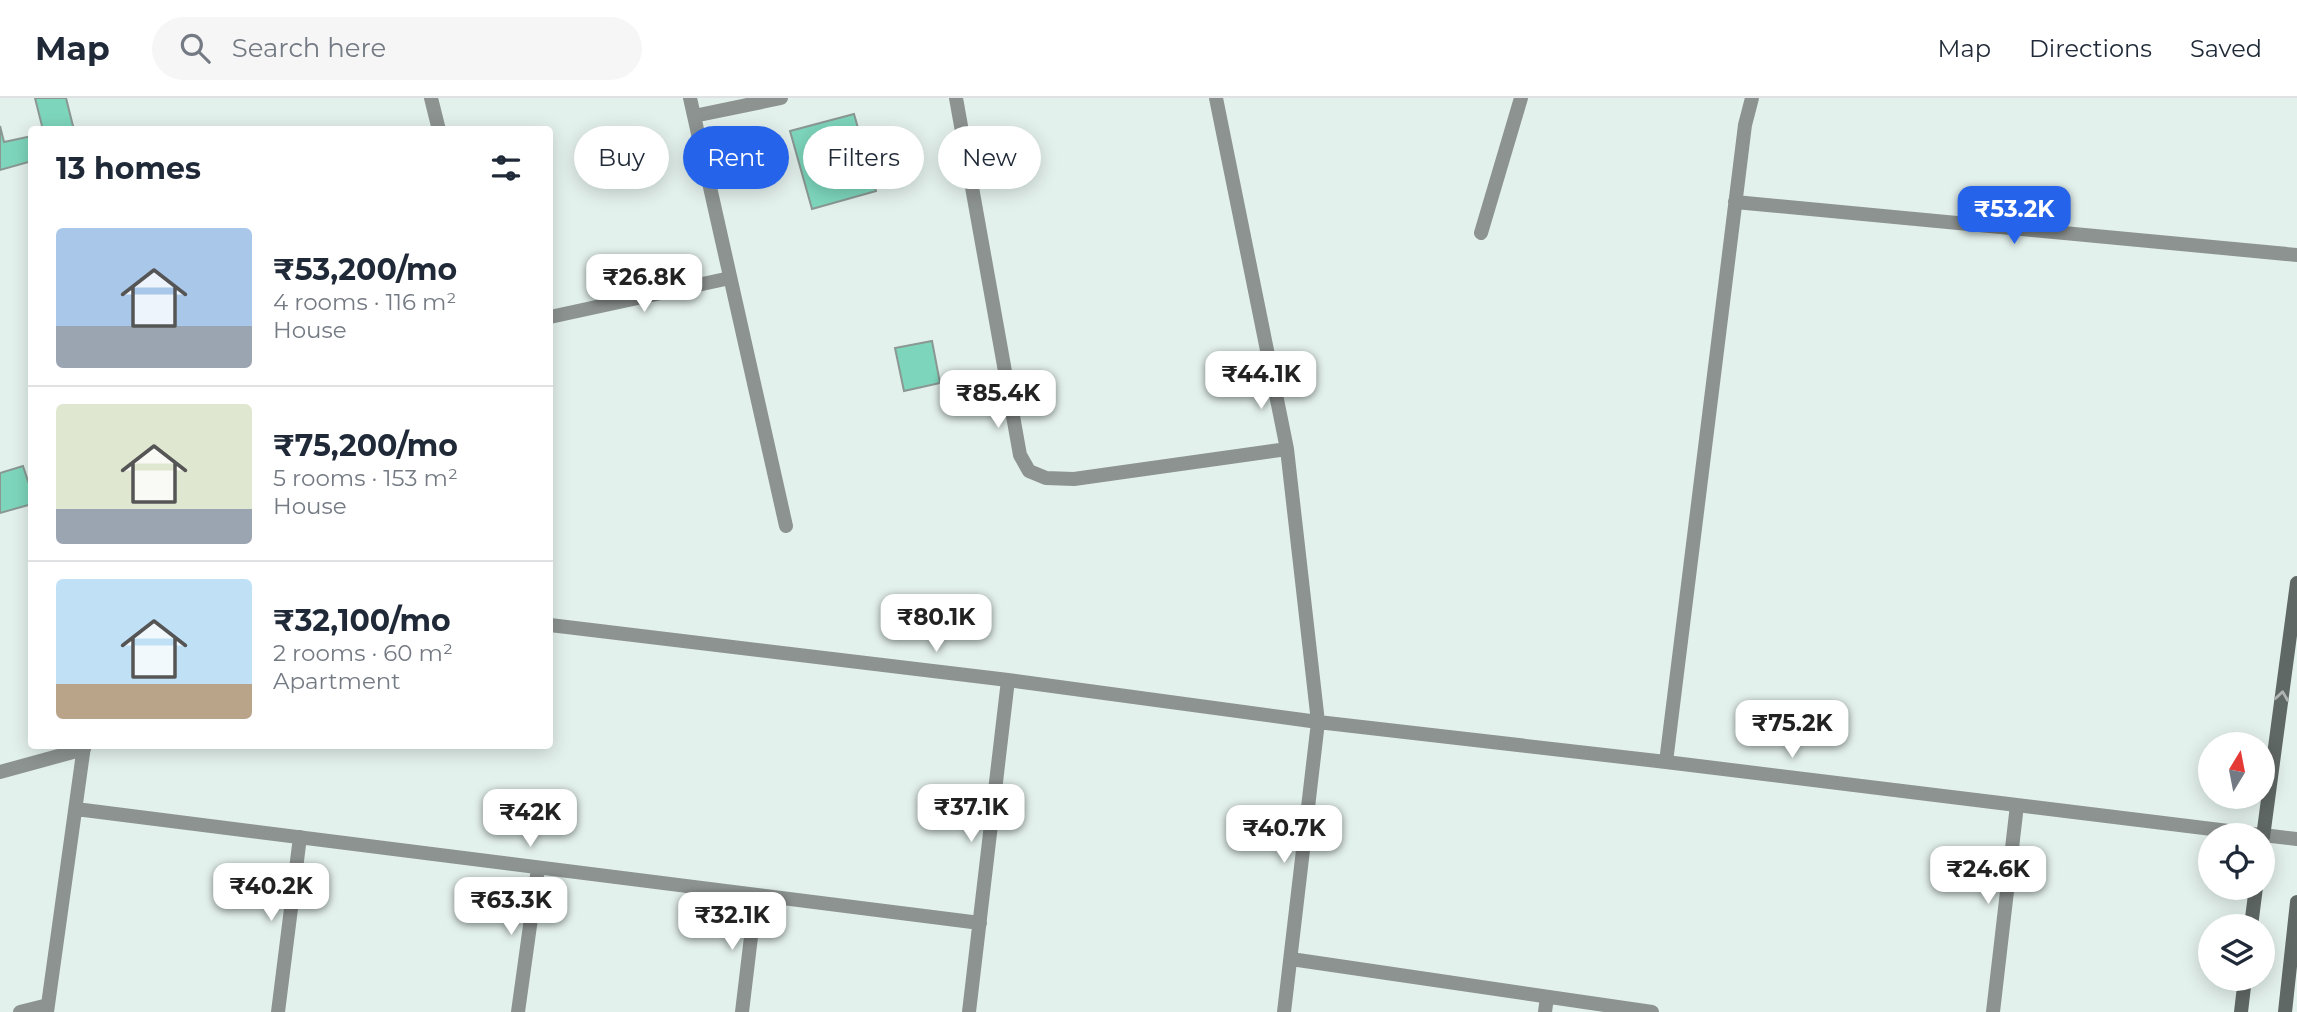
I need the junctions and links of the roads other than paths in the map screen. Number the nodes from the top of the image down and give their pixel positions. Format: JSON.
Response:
{"nodes":[{"id":1,"x":430,"y":98,"type":"edge"},
{"id":2,"x":690,"y":98,"type":"edge"},
{"id":3,"x":781,"y":98,"type":"edge"},
{"id":4,"x":956,"y":98,"type":"edge"},
{"id":5,"x":1216,"y":98,"type":"edge"},
{"id":6,"x":1521,"y":98,"type":"edge"},
{"id":7,"x":1752,"y":98,"type":"edge"},
{"id":8,"x":694,"y":116,"type":"junction"},
{"id":9,"x":438,"y":126,"type":"edge"},
{"id":10,"x":1735,"y":202,"type":"junction"},
{"id":11,"x":1481,"y":233,"type":"dead end"},
{"id":12,"x":2297,"y":255,"type":"edge"},
{"id":13,"x":730,"y":278,"type":"junction"},
{"id":14,"x":553,"y":316,"type":"edge"},
{"id":15,"x":1287,"y":449,"type":"junction"},
{"id":16,"x":786,"y":526,"type":"dead end"},
{"id":17,"x":2297,"y":583,"type":"edge"},
{"id":18,"x":553,"y":625,"type":"edge"},
{"id":19,"x":1008,"y":681,"type":"junction"},
{"id":20,"x":1318,"y":722,"type":"junction"},
{"id":21,"x":80,"y":749,"type":"edge"},
{"id":22,"x":84,"y":749,"type":"edge"},
{"id":23,"x":1666,"y":762,"type":"junction"},
{"id":24,"x":0,"y":772,"type":"edge"},
{"id":25,"x":2017,"y":805,"type":"junction"},
{"id":26,"x":76,"y":809,"type":"junction"},
{"id":27,"x":2264,"y":823,"type":"edge"},
{"id":28,"x":2198,"y":827,"type":"edge"},
{"id":29,"x":2275,"y":836,"type":"edge"},
{"id":30,"x":300,"y":838,"type":"junction"},
{"id":31,"x":2297,"y":839,"type":"edge"},
{"id":32,"x":538,"y":868,"type":"junction"},
{"id":33,"x":756,"y":895,"type":"junction"},
{"id":34,"x":2297,"y":902,"type":"edge"},
{"id":35,"x":979,"y":923,"type":"junction"},
{"id":36,"x":1290,"y":959,"type":"junction"},
{"id":37,"x":2243,"y":991,"type":"edge"},
{"id":38,"x":1546,"y":1005,"type":"edge"},
{"id":39,"x":47,"y":1009,"type":"edge"},
{"id":40,"x":20,"y":1012,"type":"edge"},
{"id":41,"x":278,"y":1012,"type":"edge"},
{"id":42,"x":518,"y":1012,"type":"edge"},
{"id":43,"x":742,"y":1012,"type":"edge"},
{"id":44,"x":969,"y":1012,"type":"edge"},
{"id":45,"x":1284,"y":1012,"type":"edge"},
{"id":46,"x":1652,"y":1012,"type":"edge"},
{"id":47,"x":1993,"y":1012,"type":"edge"},
{"id":48,"x":2241,"y":1012,"type":"edge"},
{"id":49,"x":2284,"y":1012,"type":"edge"}],
"edges":[{"from":1,"to":9,"type":"street"},
{"from":2,"to":8,"type":"street"},
{"from":3,"to":8,"type":"street"},
{"from":4,"to":15,"type":"street"},
{"from":5,"to":15,"type":"street"},
{"from":6,"to":11,"type":"street"},
{"from":7,"to":10,"type":"street"},
{"from":8,"to":13,"type":"street"},
{"from":10,"to":12,"type":"street"},
{"from":10,"to":23,"type":"street"},
{"from":13,"to":14,"type":"street"},
{"from":13,"to":16,"type":"street"},
{"from":15,"to":20,"type":"street"},
{"from":27,"to":17,"type":"street","one_way":true},
{"from":18,"to":19,"type":"street"},
{"from":19,"to":20,"type":"street"},
{"from":19,"to":35,"type":"street"},
{"from":20,"to":23,"type":"street"},
{"from":20,"to":36,"type":"street"},
{"from":21,"to":24,"type":"street"},
{"from":22,"to":26,"type":"street"},
{"from":23,"to":25,"type":"street"},
{"from":25,"to":28,"type":"street"},
{"from":25,"to":47,"type":"street"},
{"from":26,"to":30,"type":"street"},
{"from":26,"to":39,"type":"street"},
{"from":29,"to":31,"type":"street"},
{"from":30,"to":32,"type":"street"},
{"from":30,"to":41,"type":"street"},
{"from":32,"to":33,"type":"street"},
{"from":32,"to":42,"type":"street"},
{"from":33,"to":35,"type":"street"},
{"from":33,"to":43,"type":"street"},
{"from":34,"to":49,"type":"street"},
{"from":35,"to":44,"type":"street"},
{"from":36,"to":38,"type":"street"},
{"from":36,"to":45,"type":"street"},
{"from":37,"to":48,"type":"street"},
{"from":38,"to":46,"type":"street"},
{"from":39,"to":40,"type":"street"}]}
